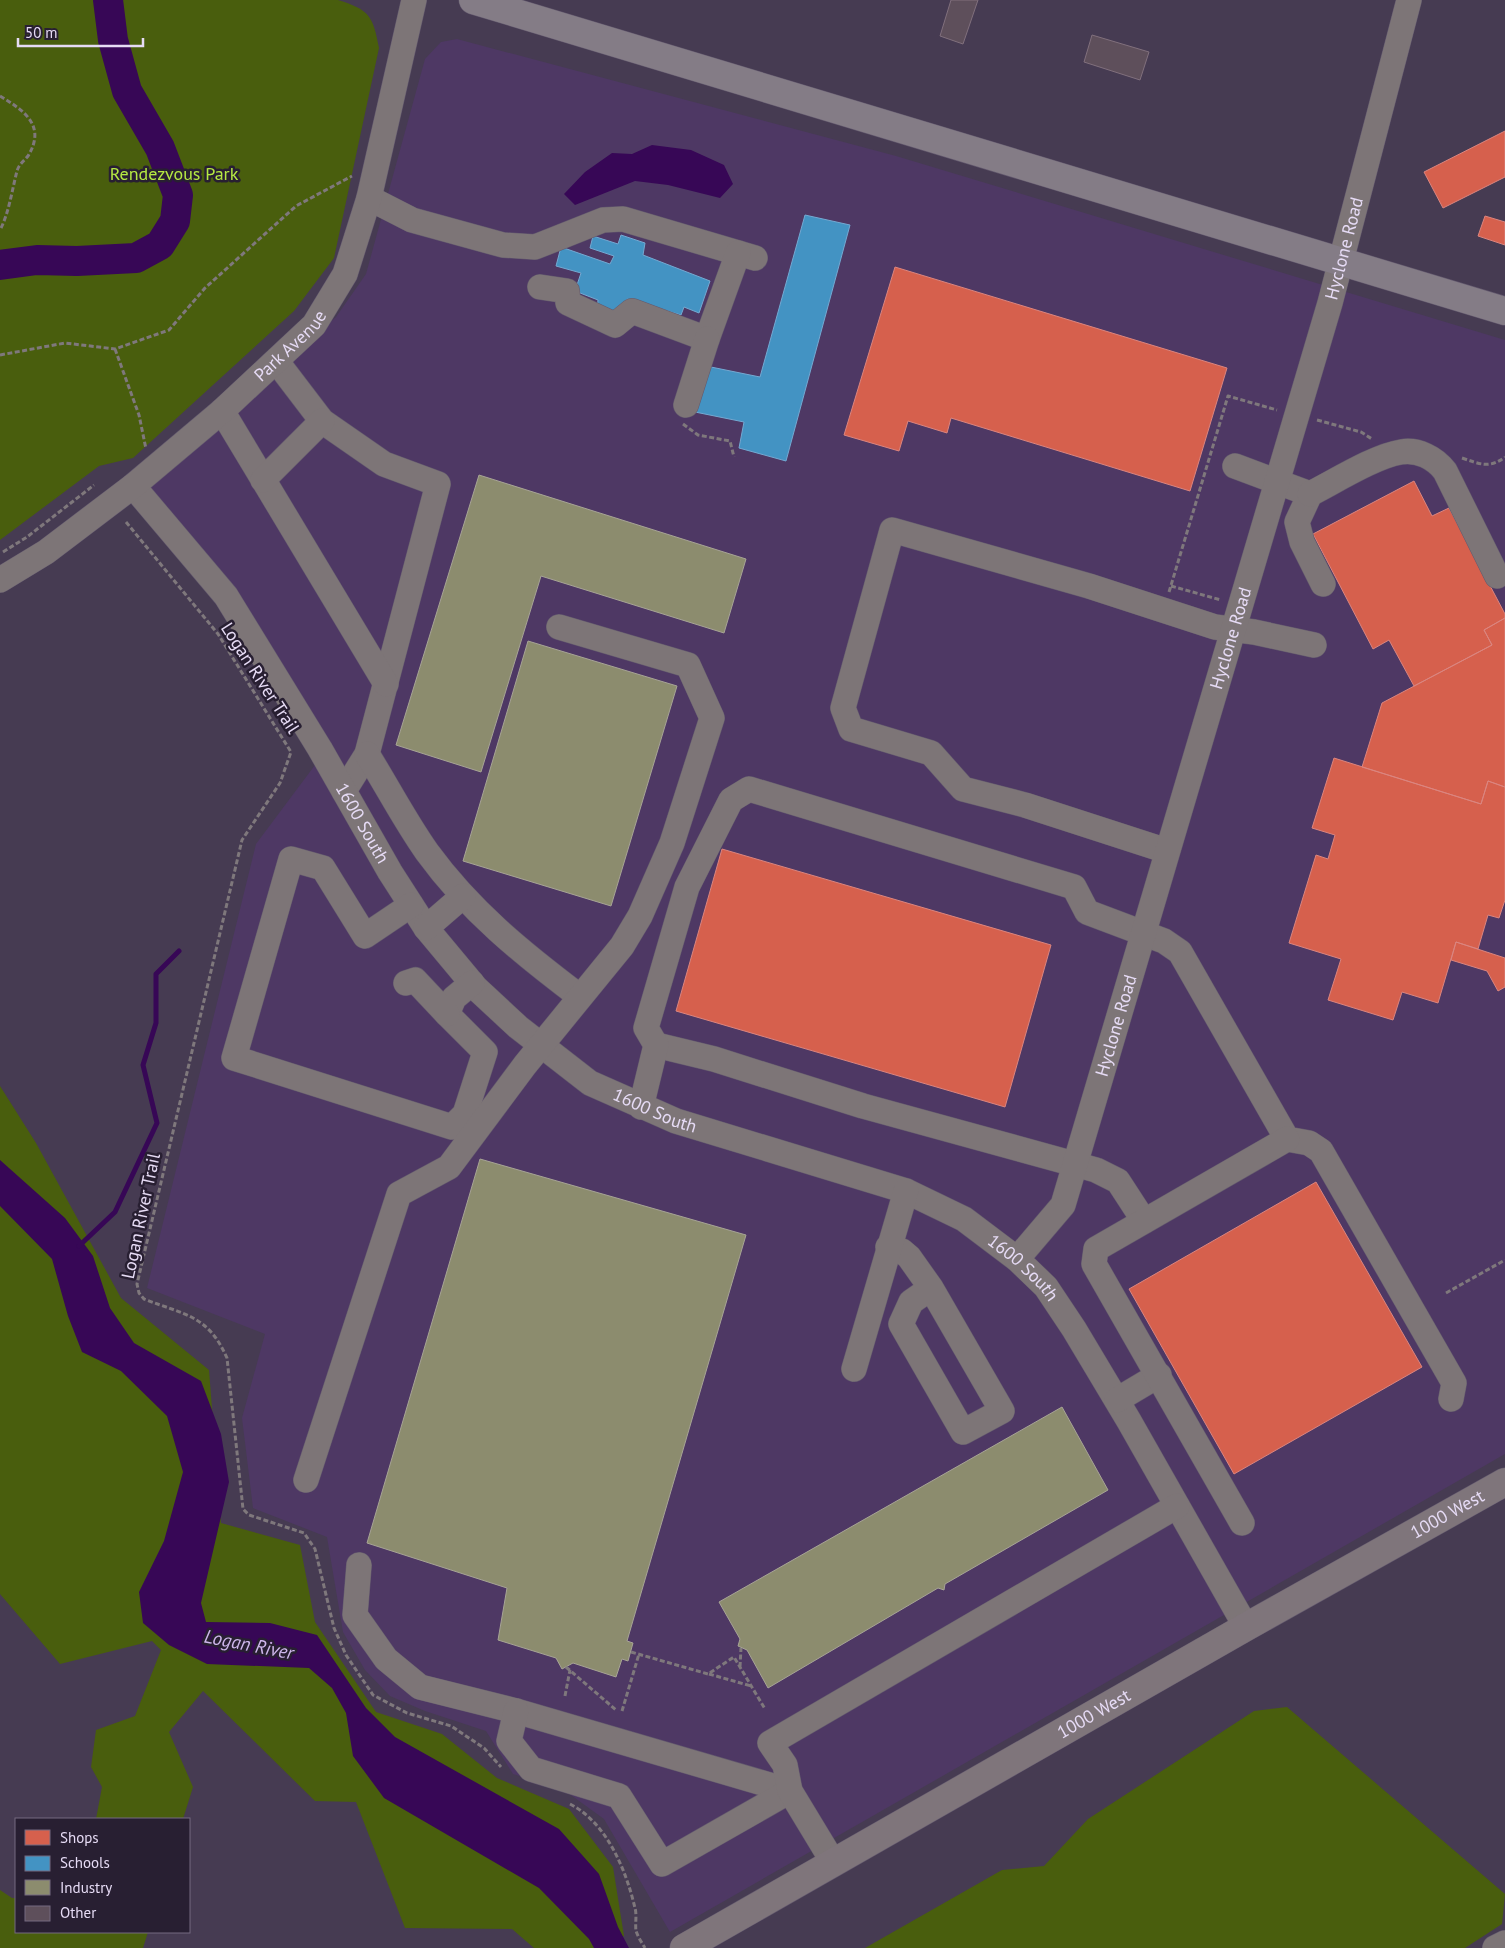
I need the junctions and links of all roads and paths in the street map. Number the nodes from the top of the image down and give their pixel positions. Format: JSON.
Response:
{"nodes":[{"id":1,"x":414,"y":0,"type":"edge"},
{"id":2,"x":473,"y":0,"type":"edge"},
{"id":3,"x":1409,"y":0,"type":"edge"},
{"id":4,"x":0,"y":96,"type":"edge"},
{"id":5,"x":377,"y":162,"type":"junction"},
{"id":6,"x":368,"y":198,"type":"junction"},
{"id":7,"x":0,"y":230,"type":"edge"},
{"id":8,"x":1342,"y":263,"type":"junction"},
{"id":9,"x":540,"y":287,"type":"dead end"},
{"id":10,"x":1505,"y":311,"type":"edge"},
{"id":11,"x":707,"y":339,"type":"junction"},
{"id":12,"x":115,"y":349,"type":"junction"},
{"id":13,"x":0,"y":355,"type":"edge"},
{"id":14,"x":277,"y":362,"type":"junction"},
{"id":15,"x":686,"y":405,"type":"joint"},
{"id":16,"x":222,"y":411,"type":"junction"},
{"id":17,"x":1282,"y":412,"type":"dead end"},
{"id":18,"x":1317,"y":420,"type":"dead end"},
{"id":19,"x":322,"y":421,"type":"junction"},
{"id":20,"x":734,"y":456,"type":"dead end"},
{"id":21,"x":1387,"y":457,"type":"junction"},
{"id":22,"x":1235,"y":466,"type":"dead end"},
{"id":23,"x":141,"y":478,"type":"junction"},
{"id":24,"x":263,"y":480,"type":"junction"},
{"id":25,"x":1278,"y":481,"type":"junction"},
{"id":26,"x":94,"y":484,"type":"dead end"},
{"id":27,"x":1310,"y":494,"type":"junction"},
{"id":28,"x":126,"y":522,"type":"dead end"},
{"id":29,"x":0,"y":554,"type":"edge"},
{"id":30,"x":1497,"y":576,"type":"dead end"},
{"id":31,"x":0,"y":580,"type":"edge"},
{"id":32,"x":1323,"y":584,"type":"dead end"},
{"id":33,"x":1171,"y":586,"type":"junction"},
{"id":34,"x":1221,"y":600,"type":"dead end"},
{"id":35,"x":1164,"y":610,"type":"junction"},
{"id":36,"x":559,"y":627,"type":"dead end"},
{"id":37,"x":1233,"y":630,"type":"junction"},
{"id":38,"x":1314,"y":645,"type":"dead end"},
{"id":39,"x":386,"y":684,"type":"junction"},
{"id":40,"x":367,"y":754,"type":"junction"},
{"id":41,"x":344,"y":791,"type":"junction"},
{"id":42,"x":1167,"y":851,"type":"junction"},
{"id":43,"x":463,"y":896,"type":"junction"},
{"id":44,"x":411,"y":905,"type":"junction"},
{"id":45,"x":426,"y":928,"type":"junction"},
{"id":46,"x":1144,"y":935,"type":"junction"},
{"id":47,"x":406,"y":983,"type":"dead end"},
{"id":48,"x":472,"y":983,"type":"junction"},
{"id":49,"x":579,"y":996,"type":"junction"},
{"id":50,"x":447,"y":1014,"type":"junction"},
{"id":51,"x":541,"y":1045,"type":"junction"},
{"id":52,"x":656,"y":1045,"type":"junction"},
{"id":53,"x":641,"y":1107,"type":"junction"},
{"id":54,"x":1288,"y":1138,"type":"junction"},
{"id":55,"x":1074,"y":1165,"type":"junction"},
{"id":56,"x":906,"y":1191,"type":"junction"},
{"id":57,"x":1144,"y":1221,"type":"junction"},
{"id":58,"x":888,"y":1247,"type":"junction"},
{"id":59,"x":1017,"y":1259,"type":"junction"},
{"id":60,"x":1505,"y":1260,"type":"edge"},
{"id":61,"x":931,"y":1288,"type":"junction"},
{"id":62,"x":1446,"y":1293,"type":"dead end"},
{"id":63,"x":854,"y":1369,"type":"dead end"},
{"id":64,"x":1159,"y":1375,"type":"junction"},
{"id":65,"x":1451,"y":1399,"type":"dead end"},
{"id":66,"x":1117,"y":1400,"type":"junction"},
{"id":67,"x":306,"y":1480,"type":"dead end"},
{"id":68,"x":1505,"y":1482,"type":"edge"},
{"id":69,"x":1177,"y":1506,"type":"junction"},
{"id":70,"x":1242,"y":1523,"type":"dead end"},
{"id":71,"x":359,"y":1565,"type":"dead end"},
{"id":72,"x":1246,"y":1627,"type":"junction"},
{"id":73,"x":741,"y":1648,"type":"dead end"},
{"id":74,"x":631,"y":1652,"type":"dead end"},
{"id":75,"x":639,"y":1654,"type":"junction"},
{"id":76,"x":566,"y":1667,"type":"dead end"},
{"id":77,"x":740,"y":1667,"type":"junction"},
{"id":78,"x":570,"y":1670,"type":"junction"},
{"id":79,"x":708,"y":1674,"type":"junction"},
{"id":80,"x":751,"y":1686,"type":"junction"},
{"id":81,"x":565,"y":1696,"type":"dead end"},
{"id":82,"x":765,"y":1709,"type":"dead end"},
{"id":83,"x":616,"y":1710,"type":"dead end"},
{"id":84,"x":516,"y":1711,"type":"junction"},
{"id":85,"x":622,"y":1711,"type":"dead end"},
{"id":86,"x":504,"y":1770,"type":"dead end"},
{"id":87,"x":790,"y":1791,"type":"junction"},
{"id":88,"x":564,"y":1801,"type":"dead end"},
{"id":89,"x":833,"y":1862,"type":"junction"},
{"id":90,"x":645,"y":1948,"type":"edge"},
{"id":91,"x":684,"y":1948,"type":"edge"}],
"edges":[{"from":1,"to":5,"type":"street","name":"Park Avenue"},
{"from":2,"to":8,"type":"highway"},
{"from":3,"to":8,"type":"street","name":"Hyclone Road"},
{"from":4,"to":7,"type":"path"},
{"from":5,"to":6,"type":"street","name":"Park Avenue"},
{"from":5,"to":12,"type":"path"},
{"from":6,"to":11,"type":"street"},
{"from":6,"to":14,"type":"street","name":"Park Avenue"},
{"from":8,"to":10,"type":"highway"},
{"from":8,"to":25,"type":"street","name":"Hyclone Road"},
{"from":9,"to":11,"type":"street"},
{"from":11,"to":15,"type":"street"},
{"from":12,"to":13,"type":"path"},
{"from":12,"to":23,"type":"path"},
{"from":14,"to":16,"type":"street","name":"Park Avenue"},
{"from":14,"to":19,"type":"street"},
{"from":15,"to":20,"type":"path"},
{"from":16,"to":23,"type":"street","name":"Park Avenue"},
{"from":16,"to":24,"type":"street"},
{"from":17,"to":33,"type":"path"},
{"from":18,"to":21,"type":"path"},
{"from":19,"to":24,"type":"street"},
{"from":19,"to":39,"type":"street"},
{"from":21,"to":27,"type":"street"},
{"from":21,"to":30,"type":"street"},
{"from":22,"to":25,"type":"street"},
{"from":23,"to":31,"type":"street","name":"Park Avenue"},
{"from":23,"to":41,"type":"street","name":"1600 South"},
{"from":24,"to":39,"type":"street"},
{"from":25,"to":27,"type":"street"},
{"from":25,"to":37,"type":"street","name":"Hyclone Road"},
{"from":26,"to":29,"type":"path"},
{"from":27,"to":32,"type":"street"},
{"from":28,"to":86,"type":"path","name":"Logan River Trail"},
{"from":33,"to":34,"type":"path"},
{"from":33,"to":35,"type":"path"},
{"from":35,"to":37,"type":"street"},
{"from":35,"to":42,"type":"street"},
{"from":36,"to":49,"type":"street"},
{"from":37,"to":38,"type":"street"},
{"from":37,"to":42,"type":"street","name":"Hyclone Road"},
{"from":39,"to":40,"type":"street"},
{"from":40,"to":41,"type":"street"},
{"from":40,"to":43,"type":"street"},
{"from":41,"to":44,"type":"street","name":"1600 South"},
{"from":42,"to":46,"type":"street","name":"Hyclone Road"},
{"from":43,"to":45,"type":"street"},
{"from":43,"to":49,"type":"street"},
{"from":44,"to":45,"type":"street","name":"1600 South"},
{"from":44,"to":50,"type":"street"},
{"from":45,"to":48,"type":"street","name":"1600 South"},
{"from":46,"to":52,"type":"street"},
{"from":46,"to":54,"type":"street"},
{"from":46,"to":55,"type":"street","name":"Hyclone Road"},
{"from":47,"to":50,"type":"street"},
{"from":48,"to":50,"type":"street"},
{"from":48,"to":51,"type":"street","name":"1600 South"},
{"from":49,"to":51,"type":"street"},
{"from":51,"to":53,"type":"street","name":"1600 South"},
{"from":51,"to":67,"type":"street"},
{"from":52,"to":53,"type":"street"},
{"from":52,"to":55,"type":"street"},
{"from":53,"to":56,"type":"street","name":"1600 South"},
{"from":54,"to":57,"type":"street"},
{"from":54,"to":65,"type":"street"},
{"from":55,"to":57,"type":"street"},
{"from":55,"to":59,"type":"street","name":"Hyclone Road"},
{"from":56,"to":58,"type":"street"},
{"from":56,"to":59,"type":"street","name":"1600 South"},
{"from":57,"to":64,"type":"street"},
{"from":58,"to":61,"type":"street"},
{"from":58,"to":63,"type":"street"},
{"from":59,"to":66,"type":"street","name":"1600 South"},
{"from":60,"to":62,"type":"path"},
{"from":61,"to":61,"type":"street"},
{"from":64,"to":66,"type":"street"},
{"from":64,"to":70,"type":"street"},
{"from":66,"to":69,"type":"street","name":"1600 South"},
{"from":68,"to":72,"type":"main road","name":"1000 West"},
{"from":69,"to":72,"type":"street","name":"1600 South"},
{"from":69,"to":87,"type":"street"},
{"from":71,"to":84,"type":"street"},
{"from":72,"to":89,"type":"main road","name":"1000 West"},
{"from":73,"to":77,"type":"path"},
{"from":74,"to":75,"type":"path"},
{"from":75,"to":79,"type":"path"},
{"from":75,"to":85,"type":"path"},
{"from":76,"to":78,"type":"path"},
{"from":77,"to":79,"type":"path"},
{"from":77,"to":80,"type":"path"},
{"from":78,"to":81,"type":"path"},
{"from":78,"to":83,"type":"path"},
{"from":79,"to":80,"type":"path"},
{"from":80,"to":82,"type":"path"},
{"from":84,"to":87,"type":"street"},
{"from":84,"to":87,"type":"street"},
{"from":87,"to":89,"type":"street"},
{"from":88,"to":90,"type":"path"},
{"from":89,"to":91,"type":"main road","name":"1000 West"}]}
